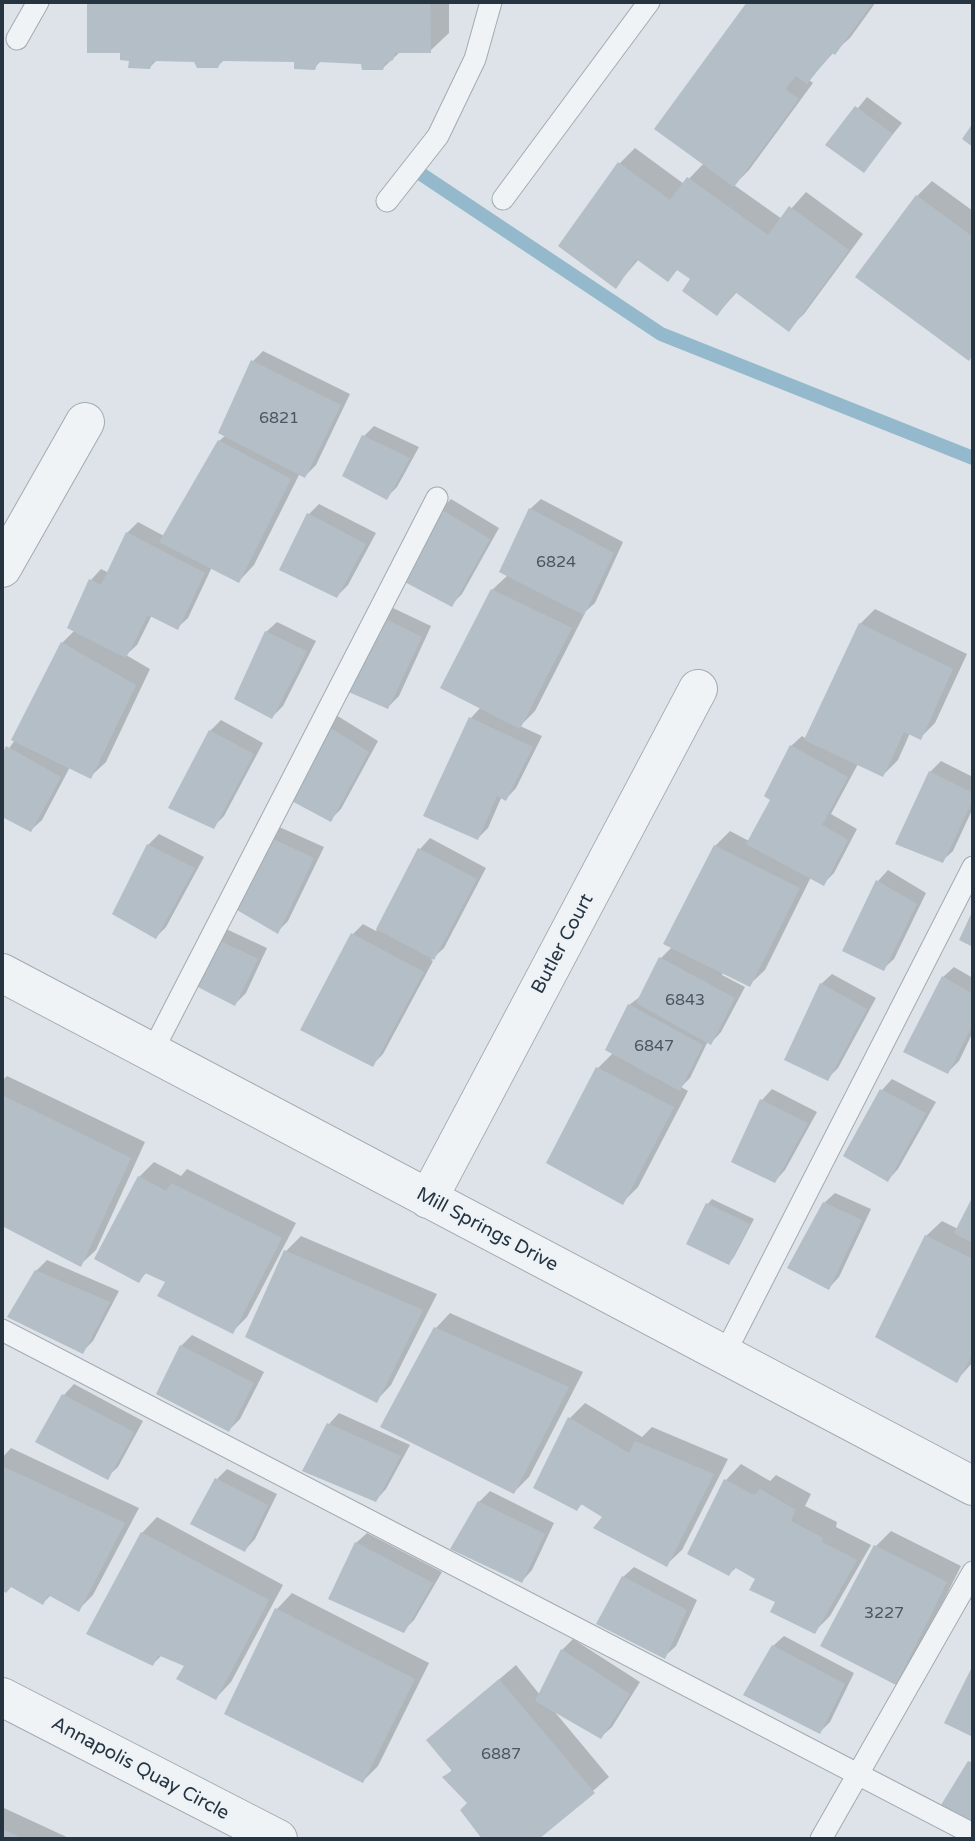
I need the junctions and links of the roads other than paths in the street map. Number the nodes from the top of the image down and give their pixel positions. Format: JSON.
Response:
{"nodes":[{"id":1,"x":38,"y":2,"type":"edge"},
{"id":2,"x":491,"y":2,"type":"edge"},
{"id":3,"x":649,"y":2,"type":"edge"},
{"id":4,"x":17,"y":39,"type":"dead end"},
{"id":5,"x":503,"y":199,"type":"dead end"},
{"id":6,"x":387,"y":201,"type":"dead end"},
{"id":7,"x":85,"y":422,"type":"dead end"},
{"id":8,"x":437,"y":498,"type":"dead end"},
{"id":9,"x":2,"y":568,"type":"edge"},
{"id":10,"x":698,"y":689,"type":"dead end"},
{"id":11,"x":973,"y":867,"type":"edge"},
{"id":12,"x":2,"y":973,"type":"edge"},
{"id":13,"x":152,"y":1052,"type":"junction"},
{"id":14,"x":428,"y":1199,"type":"junction"},
{"id":15,"x":2,"y":1330,"type":"edge"},
{"id":16,"x":724,"y":1355,"type":"junction"},
{"id":17,"x":973,"y":1486,"type":"edge"},
{"id":18,"x":973,"y":1572,"type":"edge"},
{"id":19,"x":2,"y":1697,"type":"edge"},
{"id":20,"x":858,"y":1773,"type":"junction"},
{"id":21,"x":973,"y":1833,"type":"edge"},
{"id":22,"x":278,"y":1839,"type":"edge"},
{"id":23,"x":821,"y":1839,"type":"edge"}],
"edges":[{"from":1,"to":4,"type":"lane"},
{"from":2,"to":6,"type":"lane"},
{"from":3,"to":5,"type":"lane"},
{"from":7,"to":9,"type":"street"},
{"from":8,"to":13,"type":"lane"},
{"from":10,"to":14,"type":"street","name":"Butler Court"},
{"from":11,"to":16,"type":"lane"},
{"from":12,"to":13,"type":"street","name":"Mill Springs Drive"},
{"from":13,"to":14,"type":"street","name":"Mill Springs Drive"},
{"from":14,"to":16,"type":"street","name":"Mill Springs Drive"},
{"from":15,"to":20,"type":"lane"},
{"from":16,"to":17,"type":"street","name":"Mill Springs Drive"},
{"from":18,"to":20,"type":"lane"},
{"from":19,"to":22,"type":"street","name":"Annapolis Quay Circle"},
{"from":20,"to":21,"type":"lane"},
{"from":20,"to":23,"type":"lane"}]}
